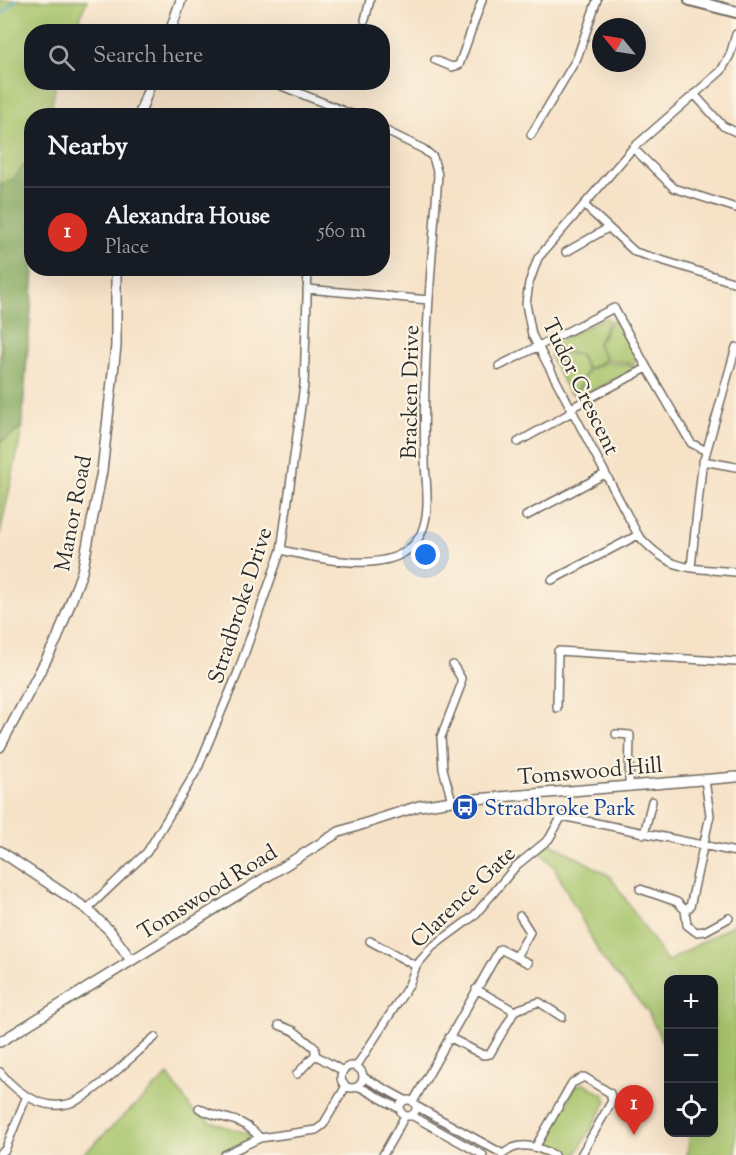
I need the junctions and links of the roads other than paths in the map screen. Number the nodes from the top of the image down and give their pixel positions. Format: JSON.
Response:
{"nodes":[{"id":1,"x":181,"y":0,"type":"edge"},
{"id":2,"x":370,"y":0,"type":"edge"},
{"id":3,"x":482,"y":0,"type":"edge"},
{"id":4,"x":597,"y":0,"type":"edge"},
{"id":5,"x":690,"y":0,"type":"edge"},
{"id":6,"x":736,"y":12,"type":"edge"},
{"id":7,"x":365,"y":20,"type":"dead end"},
{"id":8,"x":173,"y":24,"type":"edge"},
{"id":9,"x":736,"y":34,"type":"edge"},
{"id":10,"x":435,"y":60,"type":"dead end"},
{"id":11,"x":149,"y":90,"type":"edge"},
{"id":12,"x":292,"y":90,"type":"edge"},
{"id":13,"x":694,"y":94,"type":"junction"},
{"id":14,"x":142,"y":108,"type":"edge"},
{"id":15,"x":336,"y":108,"type":"edge"},
{"id":16,"x":736,"y":132,"type":"edge"},
{"id":17,"x":390,"y":133,"type":"edge"},
{"id":18,"x":531,"y":135,"type":"dead end"},
{"id":19,"x":633,"y":148,"type":"junction"},
{"id":20,"x":584,"y":205,"type":"junction"},
{"id":21,"x":736,"y":208,"type":"edge"},
{"id":22,"x":609,"y":228,"type":"junction"},
{"id":23,"x":566,"y":252,"type":"dead end"},
{"id":24,"x":116,"y":276,"type":"edge"},
{"id":25,"x":308,"y":276,"type":"edge"},
{"id":26,"x":736,"y":283,"type":"edge"},
{"id":27,"x":308,"y":289,"type":"junction"},
{"id":28,"x":429,"y":300,"type":"junction"},
{"id":29,"x":538,"y":347,"type":"junction"},
{"id":30,"x":736,"y":347,"type":"edge"},
{"id":31,"x":734,"y":359,"type":"edge"},
{"id":32,"x":499,"y":366,"type":"dead end"},
{"id":33,"x":647,"y":368,"type":"junction"},
{"id":34,"x":572,"y":410,"type":"junction"},
{"id":35,"x":518,"y":442,"type":"dead end"},
{"id":36,"x":706,"y":450,"type":"junction"},
{"id":37,"x":703,"y":461,"type":"junction"},
{"id":38,"x":736,"y":467,"type":"edge"},
{"id":39,"x":605,"y":474,"type":"junction"},
{"id":40,"x":526,"y":516,"type":"dead end"},
{"id":41,"x":638,"y":535,"type":"junction"},
{"id":42,"x":280,"y":550,"type":"junction"},
{"id":43,"x":691,"y":567,"type":"junction"},
{"id":44,"x":736,"y":572,"type":"edge"},
{"id":45,"x":552,"y":580,"type":"dead end"},
{"id":46,"x":736,"y":662,"type":"edge"},
{"id":47,"x":453,"y":665,"type":"dead end"},
{"id":48,"x":557,"y":708,"type":"dead end"},
{"id":49,"x":616,"y":734,"type":"dead end"},
{"id":50,"x":0,"y":747,"type":"edge"},
{"id":51,"x":736,"y":777,"type":"edge"},
{"id":52,"x":705,"y":780,"type":"junction"},
{"id":53,"x":629,"y":787,"type":"junction"},
{"id":54,"x":450,"y":801,"type":"junction"},
{"id":55,"x":652,"y":801,"type":"dead end"},
{"id":56,"x":644,"y":834,"type":"junction"},
{"id":57,"x":703,"y":846,"type":"junction"},
{"id":58,"x":0,"y":851,"type":"edge"},
{"id":59,"x":736,"y":852,"type":"edge"},
{"id":60,"x":640,"y":889,"type":"dead end"},
{"id":61,"x":87,"y":909,"type":"junction"},
{"id":62,"x":688,"y":909,"type":"junction"},
{"id":63,"x":520,"y":916,"type":"dead end"},
{"id":64,"x":729,"y":918,"type":"dead end"},
{"id":65,"x":370,"y":941,"type":"dead end"},
{"id":66,"x":516,"y":957,"type":"junction"},
{"id":67,"x":131,"y":960,"type":"junction"},
{"id":68,"x":528,"y":963,"type":"dead end"},
{"id":69,"x":416,"y":966,"type":"junction"},
{"id":70,"x":476,"y":989,"type":"junction"},
{"id":71,"x":513,"y":1011,"type":"junction"},
{"id":72,"x":562,"y":1017,"type":"dead end"},
{"id":73,"x":279,"y":1025,"type":"dead end"},
{"id":74,"x":155,"y":1037,"type":"dead end"},
{"id":75,"x":449,"y":1037,"type":"junction"},
{"id":76,"x":0,"y":1042,"type":"edge"},
{"id":77,"x":315,"y":1055,"type":"junction"},
{"id":78,"x":356,"y":1067,"type":"junction"},
{"id":79,"x":343,"y":1071,"type":"junction"},
{"id":80,"x":0,"y":1072,"type":"edge"},
{"id":81,"x":297,"y":1074,"type":"dead end"},
{"id":82,"x":363,"y":1077,"type":"junction"},
{"id":83,"x":346,"y":1086,"type":"junction"},
{"id":84,"x":358,"y":1086,"type":"junction"},
{"id":85,"x":26,"y":1098,"type":"junction"},
{"id":86,"x":405,"y":1100,"type":"junction"},
{"id":87,"x":415,"y":1104,"type":"junction"},
{"id":88,"x":199,"y":1108,"type":"dead end"},
{"id":89,"x":400,"y":1109,"type":"junction"},
{"id":90,"x":408,"y":1115,"type":"junction"},
{"id":91,"x":260,"y":1138,"type":"junction"},
{"id":92,"x":536,"y":1146,"type":"junction"},
{"id":93,"x":0,"y":1153,"type":"edge"},
{"id":94,"x":224,"y":1155,"type":"edge"},
{"id":95,"x":382,"y":1155,"type":"edge"},
{"id":96,"x":483,"y":1155,"type":"edge"},
{"id":97,"x":503,"y":1155,"type":"edge"},
{"id":98,"x":554,"y":1155,"type":"edge"},
{"id":99,"x":581,"y":1155,"type":"edge"}],
"edges":[{"from":1,"to":8,"type":"street"},
{"from":2,"to":7,"type":"street"},
{"from":3,"to":10,"type":"street"},
{"from":4,"to":18,"type":"street"},
{"from":5,"to":6,"type":"main road"},
{"from":9,"to":13,"type":"street","name":"Tudor Crescent"},
{"from":11,"to":14,"type":"street"},
{"from":12,"to":15,"type":"street"},
{"from":13,"to":16,"type":"street"},
{"from":13,"to":19,"type":"street","name":"Tudor Crescent"},
{"from":17,"to":28,"type":"street","name":"Bracken Drive"},
{"from":19,"to":20,"type":"street","name":"Tudor Crescent"},
{"from":19,"to":21,"type":"street"},
{"from":20,"to":22,"type":"street"},
{"from":20,"to":29,"type":"street","name":"Tudor Crescent"},
{"from":22,"to":23,"type":"street"},
{"from":22,"to":26,"type":"street"},
{"from":24,"to":50,"type":"street","name":"Manor Road"},
{"from":25,"to":27,"type":"street","name":"Stradbroke Drive"},
{"from":27,"to":28,"type":"street"},
{"from":27,"to":42,"type":"street","name":"Stradbroke Drive"},
{"from":28,"to":42,"type":"street","name":"Bracken Drive"},
{"from":29,"to":32,"type":"street"},
{"from":29,"to":33,"type":"street"},
{"from":29,"to":34,"type":"street","name":"Tudor Crescent"},
{"from":30,"to":31,"type":"street"},
{"from":31,"to":36,"type":"street"},
{"from":33,"to":34,"type":"street"},
{"from":33,"to":36,"type":"street"},
{"from":34,"to":35,"type":"street"},
{"from":34,"to":39,"type":"street","name":"Tudor Crescent"},
{"from":36,"to":37,"type":"street"},
{"from":37,"to":38,"type":"street"},
{"from":37,"to":43,"type":"street"},
{"from":39,"to":40,"type":"street"},
{"from":39,"to":41,"type":"street","name":"Tudor Crescent"},
{"from":41,"to":43,"type":"street","name":"Tudor Crescent"},
{"from":41,"to":45,"type":"street"},
{"from":42,"to":61,"type":"street","name":"Stradbroke Drive"},
{"from":43,"to":44,"type":"street","name":"Tudor Crescent"},
{"from":46,"to":48,"type":"street"},
{"from":47,"to":54,"type":"street"},
{"from":49,"to":53,"type":"street"},
{"from":51,"to":52,"type":"street","name":"Tomswood Hill"},
{"from":52,"to":53,"type":"street","name":"Tomswood Hill"},
{"from":52,"to":57,"type":"street"},
{"from":53,"to":54,"type":"street","name":"Tomswood Hill"},
{"from":54,"to":67,"type":"street","name":"Tomswood Road"},
{"from":55,"to":56,"type":"street"},
{"from":56,"to":57,"type":"street"},
{"from":56,"to":69,"type":"street","name":"Clarence Gate"},
{"from":57,"to":59,"type":"street"},
{"from":57,"to":62,"type":"street"},
{"from":58,"to":61,"type":"street"},
{"from":60,"to":62,"type":"street"},
{"from":61,"to":67,"type":"street"},
{"from":62,"to":64,"type":"street"},
{"from":63,"to":66,"type":"street"},
{"from":65,"to":69,"type":"street"},
{"from":66,"to":68,"type":"street"},
{"from":66,"to":70,"type":"street"},
{"from":67,"to":76,"type":"street","name":"Tomswood Road"},
{"from":69,"to":78,"type":"street","name":"Clarence Gate"},
{"from":70,"to":71,"type":"street"},
{"from":70,"to":75,"type":"street"},
{"from":71,"to":72,"type":"street"},
{"from":71,"to":75,"type":"street"},
{"from":73,"to":77,"type":"street"},
{"from":74,"to":85,"type":"street"},
{"from":75,"to":87,"type":"street"},
{"from":77,"to":79,"type":"street"},
{"from":77,"to":81,"type":"street"},
{"from":78,"to":79,"type":"street"},
{"from":78,"to":82,"type":"street"},
{"from":79,"to":83,"type":"street"},
{"from":80,"to":85,"type":"street"},
{"from":82,"to":84,"type":"street"},
{"from":82,"to":86,"type":"street"},
{"from":83,"to":84,"type":"street"},
{"from":83,"to":91,"type":"street"},
{"from":84,"to":89,"type":"street"},
{"from":85,"to":93,"type":"street"},
{"from":86,"to":87,"type":"street"},
{"from":86,"to":89,"type":"street"},
{"from":87,"to":90,"type":"street"},
{"from":87,"to":97,"type":"street"},
{"from":88,"to":91,"type":"street"},
{"from":89,"to":90,"type":"street"},
{"from":90,"to":95,"type":"street"},
{"from":90,"to":96,"type":"street"},
{"from":91,"to":94,"type":"street"},
{"from":92,"to":97,"type":"street"},
{"from":92,"to":98,"type":"street"},
{"from":92,"to":99,"type":"street"}]}
